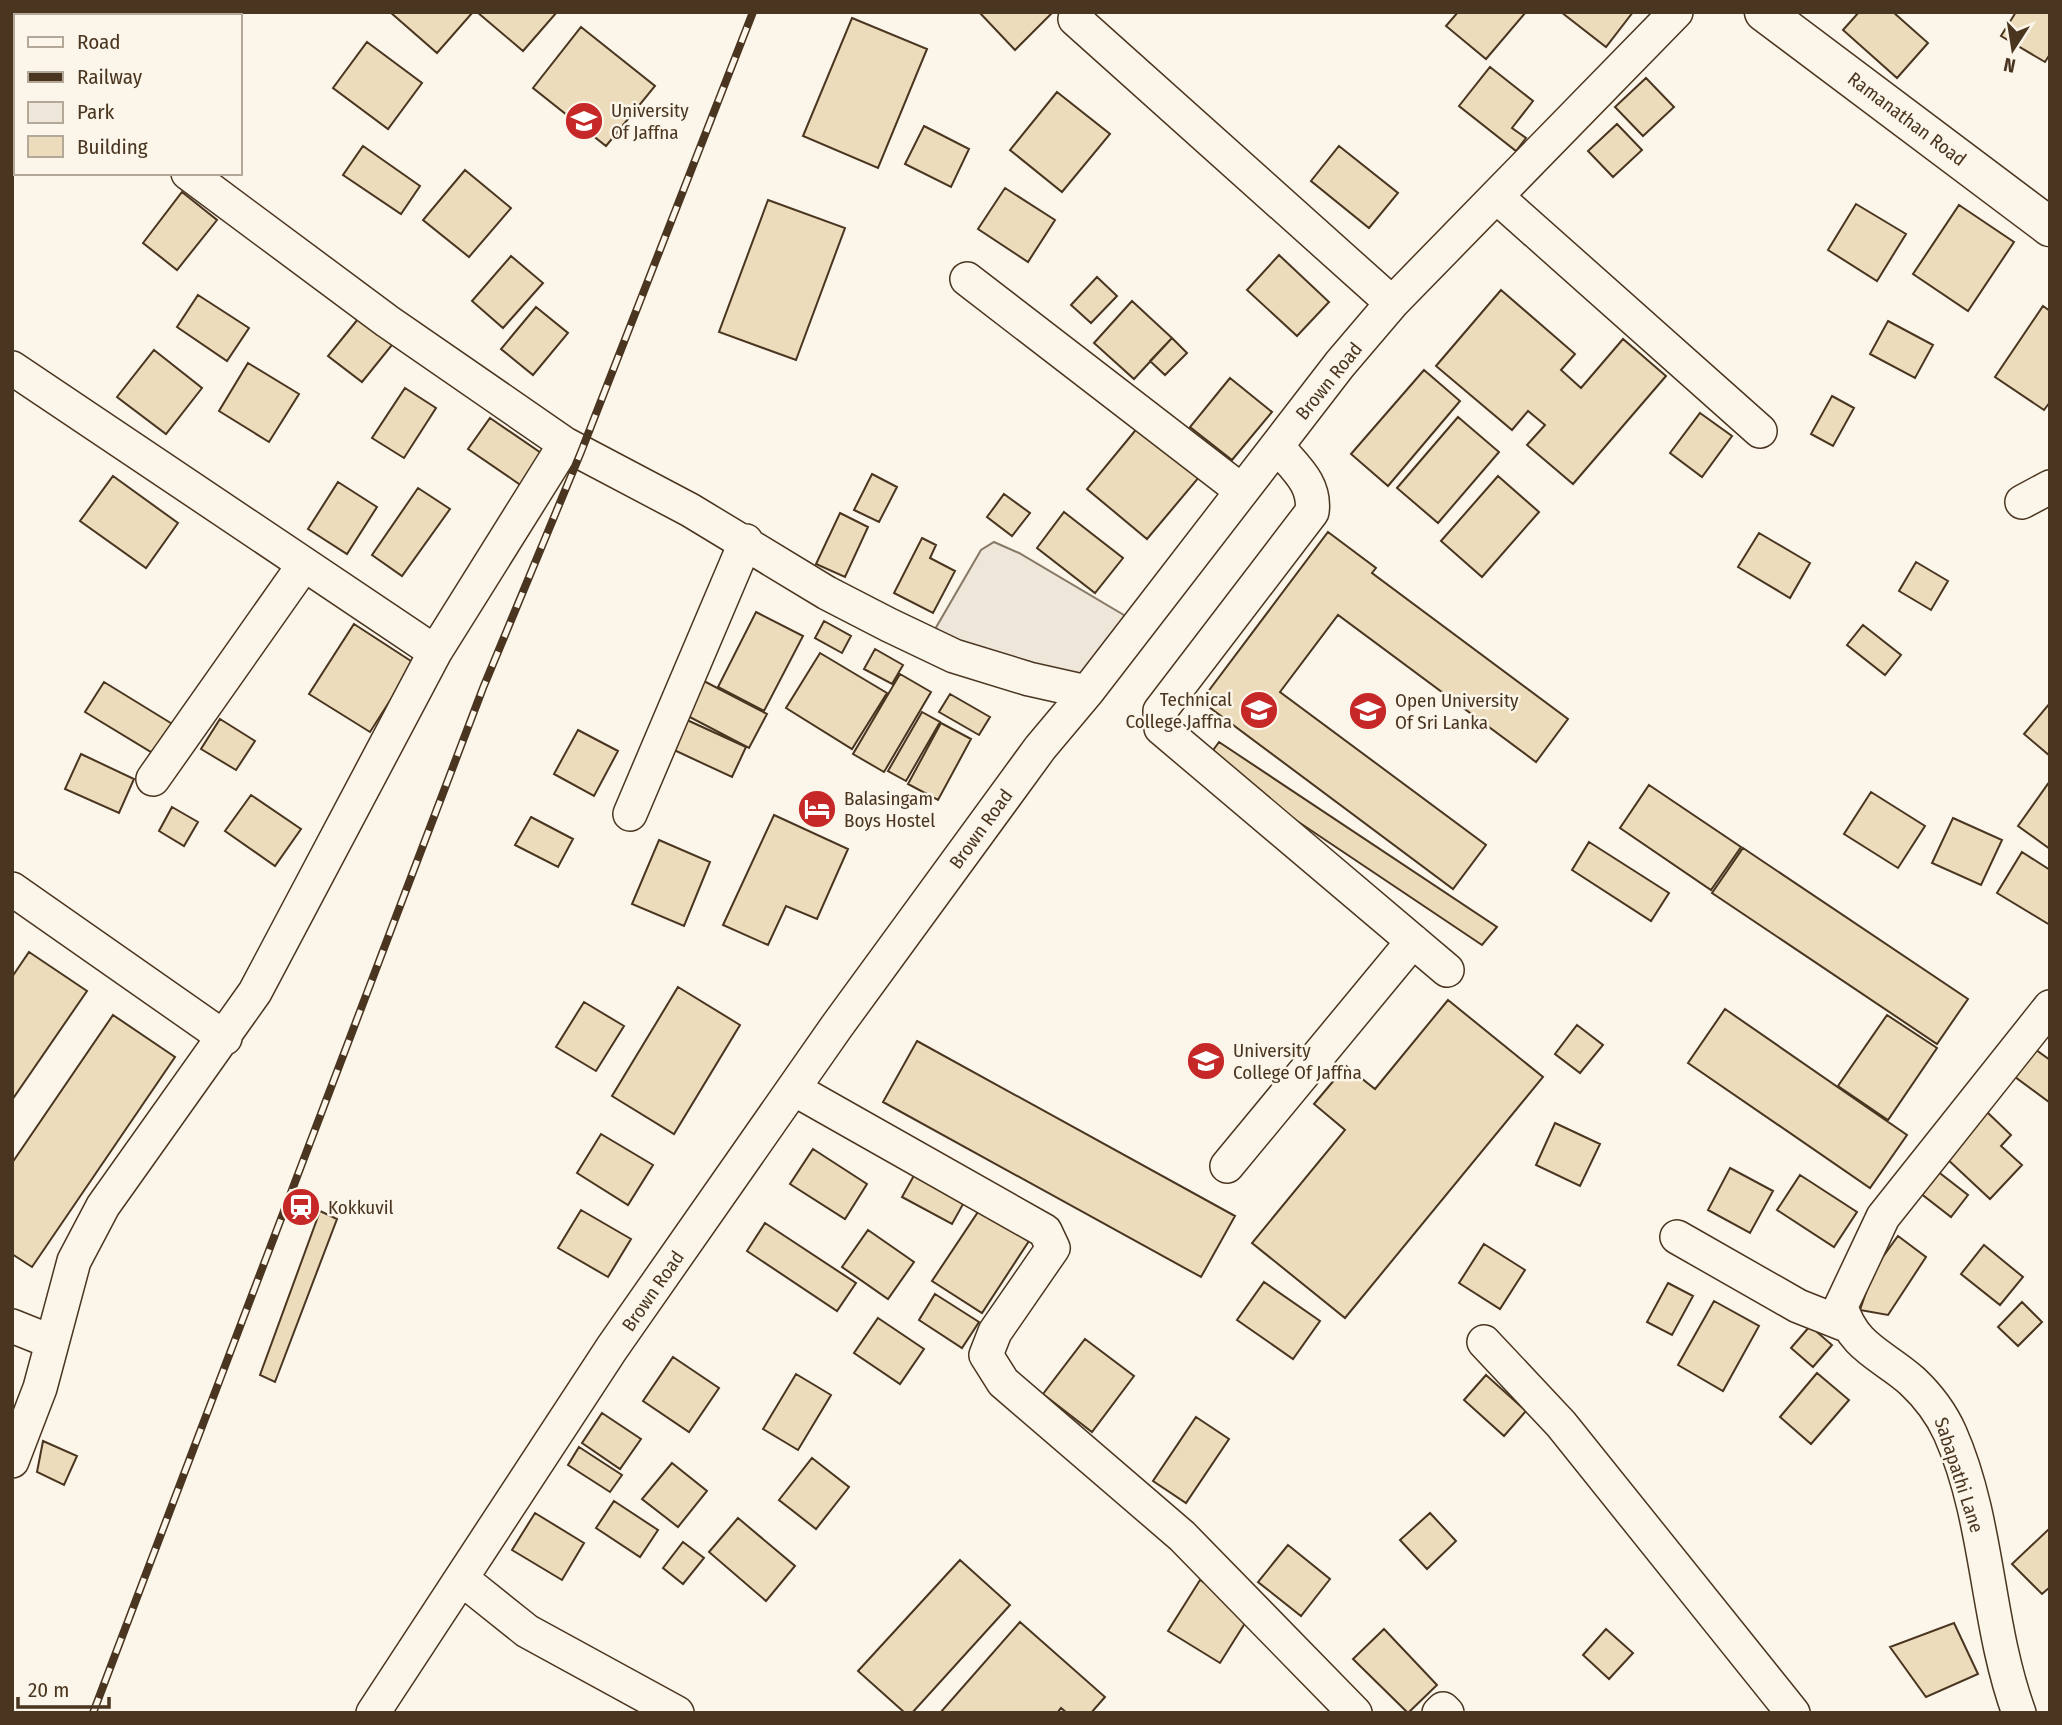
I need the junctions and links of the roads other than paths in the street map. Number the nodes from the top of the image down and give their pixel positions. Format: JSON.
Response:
{"nodes":[{"id":1,"x":1676,"y":12,"type":"edge"},
{"id":2,"x":1764,"y":12,"type":"edge"},
{"id":3,"x":1075,"y":19,"type":"dead end"},
{"id":4,"x":191,"y":175,"type":"edge"},
{"id":5,"x":1497,"y":197,"type":"junction"},
{"id":6,"x":2050,"y":227,"type":"edge"},
{"id":7,"x":967,"y":279,"type":"dead end"},
{"id":8,"x":1392,"y":303,"type":"junction"},
{"id":9,"x":12,"y":368,"type":"edge"},
{"id":10,"x":1760,"y":431,"type":"dead end"},
{"id":11,"x":565,"y":444,"type":"junction"},
{"id":12,"x":1277,"y":446,"type":"junction"},
{"id":13,"x":1242,"y":491,"type":"junction"},
{"id":14,"x":746,"y":541,"type":"junction"},
{"id":15,"x":303,"y":566,"type":"junction"},
{"id":16,"x":435,"y":652,"type":"junction"},
{"id":17,"x":1087,"y":692,"type":"junction"},
{"id":18,"x":153,"y":779,"type":"dead end"},
{"id":19,"x":631,"y":814,"type":"dead end"},
{"id":20,"x":12,"y":890,"type":"edge"},
{"id":21,"x":1413,"y":941,"type":"junction"},
{"id":22,"x":1447,"y":970,"type":"dead end"},
{"id":23,"x":2050,"y":1007,"type":"edge"},
{"id":24,"x":225,"y":1038,"type":"junction"},
{"id":25,"x":794,"y":1089,"type":"junction"},
{"id":26,"x":1227,"y":1166,"type":"dead end"},
{"id":27,"x":1676,"y":1237,"type":"dead end"},
{"id":28,"x":1846,"y":1325,"type":"junction"},
{"id":29,"x":12,"y":1326,"type":"edge"},
{"id":30,"x":52,"y":1342,"type":"junction"},
{"id":31,"x":1484,"y":1342,"type":"dead end"},
{"id":32,"x":12,"y":1461,"type":"edge"},
{"id":33,"x":462,"y":1579,"type":"junction"},
{"id":34,"x":373,"y":1713,"type":"edge"},
{"id":35,"x":677,"y":1713,"type":"edge"},
{"id":36,"x":1355,"y":1713,"type":"edge"},
{"id":37,"x":1439,"y":1713,"type":"edge"},
{"id":38,"x":1447,"y":1713,"type":"edge"},
{"id":39,"x":1793,"y":1713,"type":"edge"},
{"id":40,"x":2019,"y":1713,"type":"edge"}],
"edges":[{"from":1,"to":5,"type":"street","name":"Brown Road"},
{"from":2,"to":6,"type":"main road","name":"Ramanathan Road"},
{"from":3,"to":8,"type":"street"},
{"from":4,"to":11,"type":"street"},
{"from":5,"to":8,"type":"street","name":"Brown Road"},
{"from":5,"to":10,"type":"street"},
{"from":7,"to":13,"type":"street"},
{"from":8,"to":12,"type":"street","name":"Brown Road"},
{"from":9,"to":15,"type":"street"},
{"from":11,"to":14,"type":"street"},
{"from":11,"to":16,"type":"street"},
{"from":12,"to":13,"type":"street","name":"Brown Road"},
{"from":12,"to":21,"type":"street"},
{"from":13,"to":17,"type":"street","name":"Brown Road"},
{"from":14,"to":17,"type":"street"},
{"from":14,"to":19,"type":"street"},
{"from":15,"to":16,"type":"street"},
{"from":15,"to":18,"type":"street"},
{"from":16,"to":24,"type":"street"},
{"from":17,"to":25,"type":"street","name":"Brown Road"},
{"from":20,"to":24,"type":"street"},
{"from":21,"to":22,"type":"street"},
{"from":21,"to":26,"type":"street"},
{"from":23,"to":28,"type":"street"},
{"from":24,"to":30,"type":"street"},
{"from":25,"to":33,"type":"street","name":"Brown Road"},
{"from":25,"to":36,"type":"street"},
{"from":27,"to":28,"type":"street"},
{"from":28,"to":40,"type":"street","name":"Sabapathi Lane"},
{"from":29,"to":30,"type":"street"},
{"from":30,"to":32,"type":"street"},
{"from":31,"to":39,"type":"street"},
{"from":33,"to":34,"type":"street","name":"Brown Road"},
{"from":33,"to":35,"type":"street"},
{"from":37,"to":38,"type":"street"}]}
